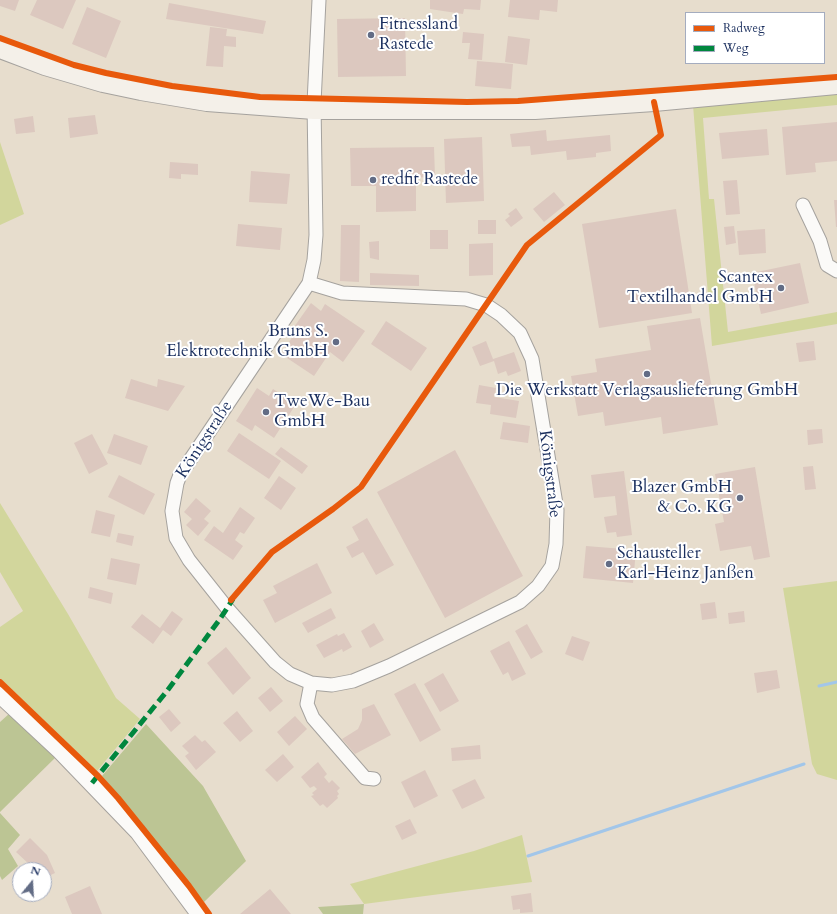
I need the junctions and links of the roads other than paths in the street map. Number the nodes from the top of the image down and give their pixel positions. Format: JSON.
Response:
{"nodes":[{"id":1,"x":319,"y":0,"type":"edge"},
{"id":2,"x":0,"y":49,"type":"edge"},
{"id":3,"x":837,"y":85,"type":"edge"},
{"id":4,"x":314,"y":110,"type":"junction"},
{"id":5,"x":803,"y":205,"type":"dead end"},
{"id":6,"x":837,"y":271,"type":"edge"},
{"id":7,"x":309,"y":283,"type":"junction"},
{"id":8,"x":311,"y":683,"type":"junction"},
{"id":9,"x":0,"y":695,"type":"edge"},
{"id":10,"x":374,"y":779,"type":"dead end"},
{"id":11,"x":199,"y":914,"type":"edge"}],
"edges":[{"from":1,"to":4,"type":"street","name":"Königstraße"},
{"from":2,"to":4,"type":"main road"},
{"from":3,"to":4,"type":"main road"},
{"from":4,"to":7,"type":"street","name":"Königstraße"},
{"from":5,"to":6,"type":"street"},
{"from":7,"to":8,"type":"street","name":"Königstraße"},
{"from":7,"to":8,"type":"street","name":"Königstraße"},
{"from":8,"to":10,"type":"street"},
{"from":9,"to":11,"type":"street"}]}
